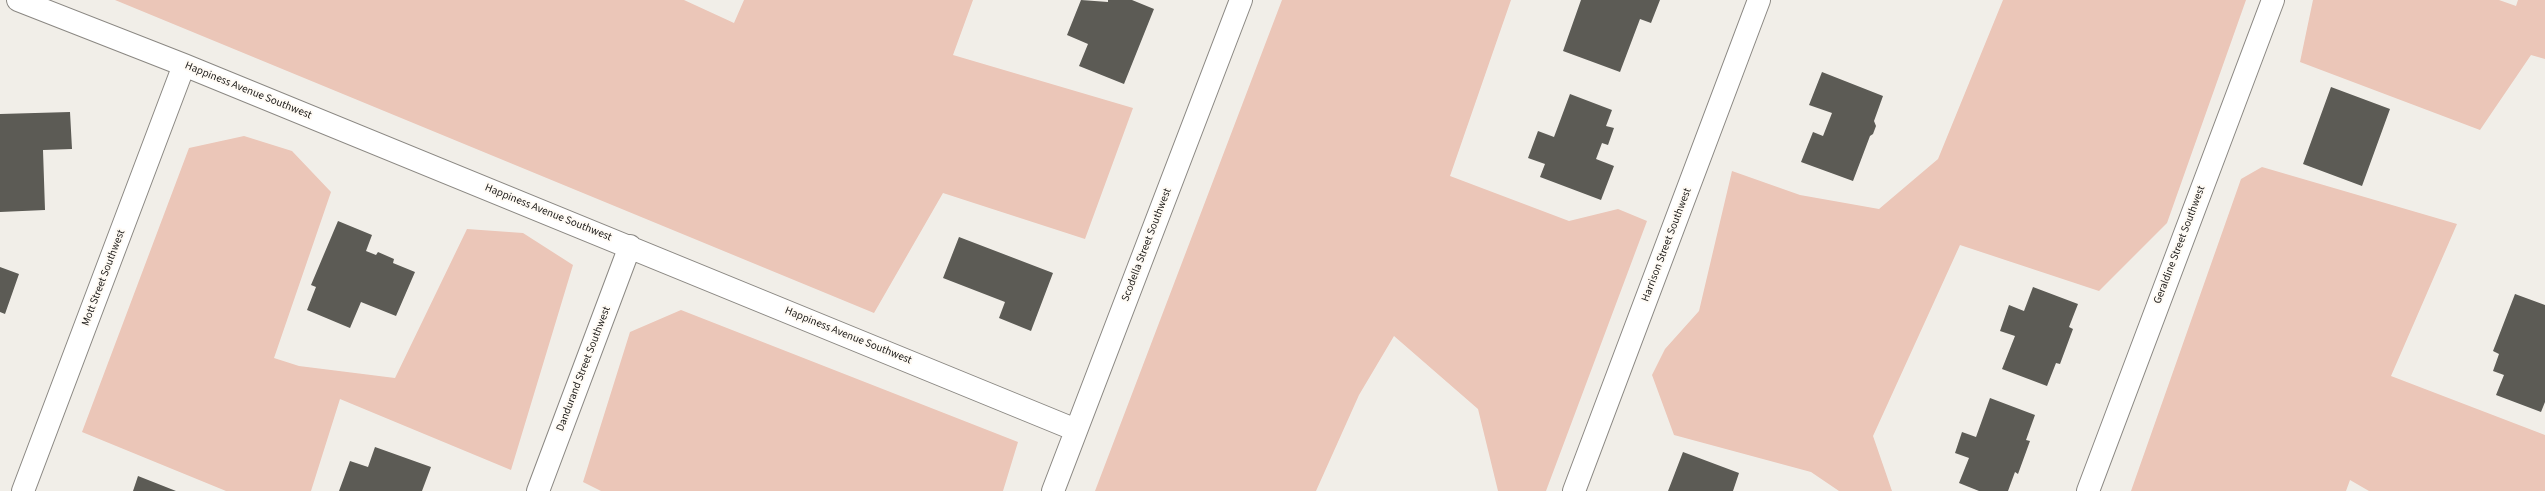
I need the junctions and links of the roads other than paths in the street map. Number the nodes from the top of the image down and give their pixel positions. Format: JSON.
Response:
{"nodes":[{"id":1,"x":18,"y":0,"type":"edge"},
{"id":2,"x":1241,"y":0,"type":"edge"},
{"id":3,"x":1759,"y":0,"type":"edge"},
{"id":4,"x":2273,"y":0,"type":"edge"},
{"id":5,"x":184,"y":65,"type":"junction"},
{"id":6,"x":630,"y":246,"type":"junction"},
{"id":7,"x":1076,"y":430,"type":"junction"},
{"id":8,"x":23,"y":491,"type":"edge"},
{"id":9,"x":538,"y":491,"type":"edge"},
{"id":10,"x":1053,"y":491,"type":"edge"},
{"id":11,"x":1574,"y":491,"type":"edge"},
{"id":12,"x":2088,"y":491,"type":"edge"}],
"edges":[{"from":1,"to":5,"type":"street","name":"Happiness Avenue Southwest"},
{"from":2,"to":7,"type":"street","name":"Scodella Street Southwest"},
{"from":3,"to":11,"type":"street","name":"Harrison Street Southwest"},
{"from":4,"to":12,"type":"street","name":"Geraldine Street Southwest"},
{"from":5,"to":6,"type":"street","name":"Happiness Avenue Southwest"},
{"from":5,"to":8,"type":"street","name":"Mott Street Southwest"},
{"from":6,"to":7,"type":"street","name":"Happiness Avenue Southwest"},
{"from":6,"to":9,"type":"street","name":"Dandurand Street Southwest"},
{"from":7,"to":10,"type":"street","name":"Scodella Street Southwest"}]}
